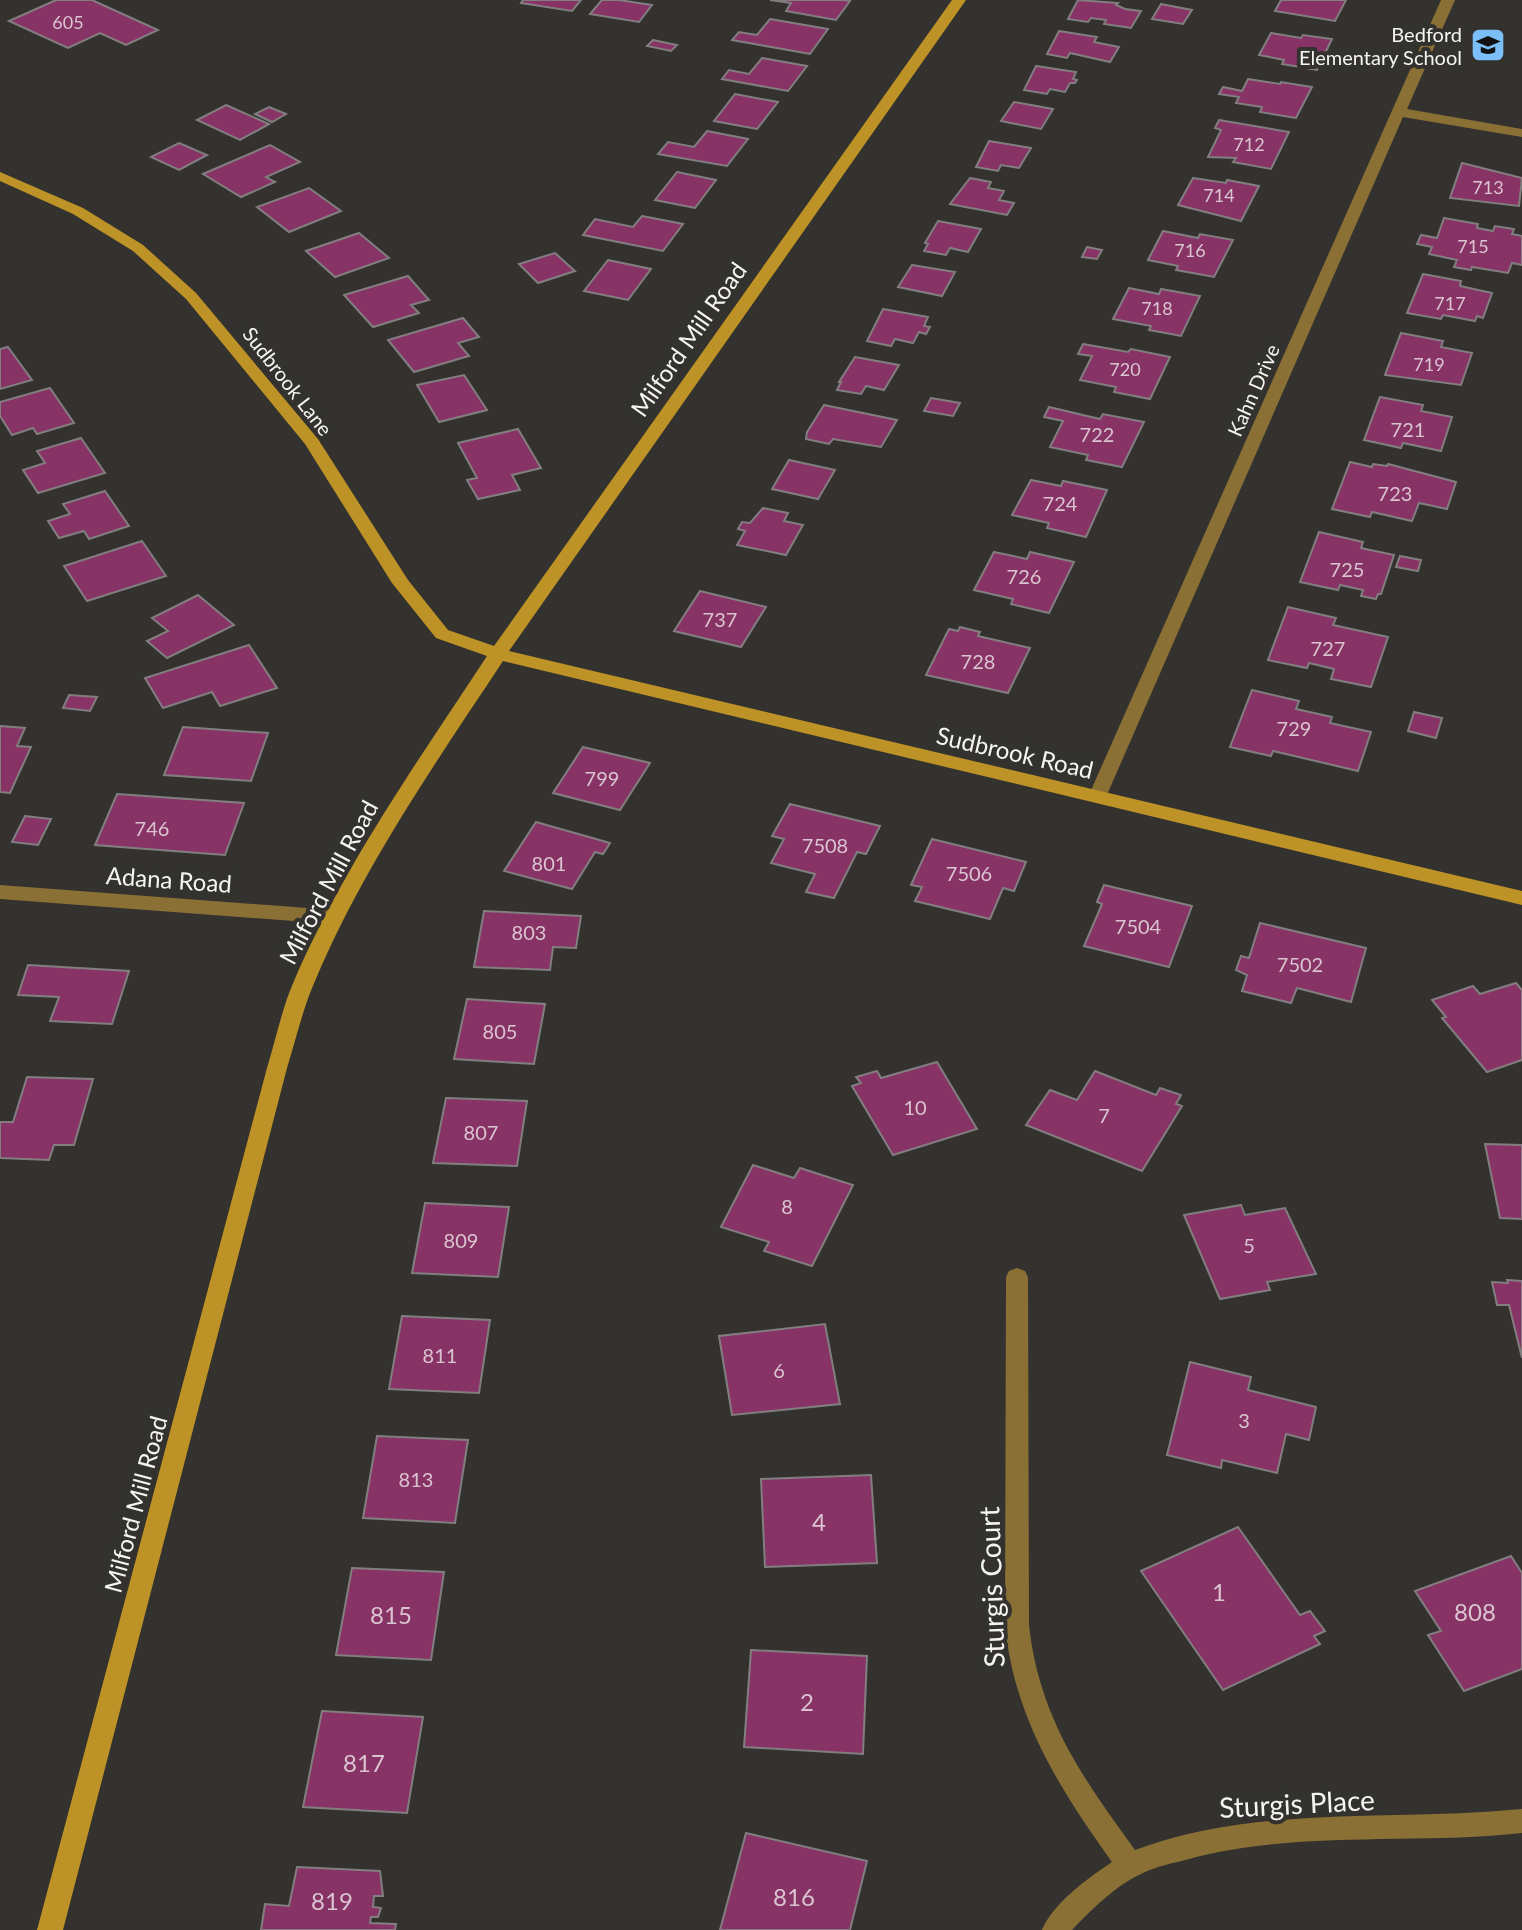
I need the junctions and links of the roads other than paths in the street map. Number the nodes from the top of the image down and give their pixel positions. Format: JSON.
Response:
{"nodes":[{"id":1,"x":959,"y":0,"type":"edge"},
{"id":2,"x":1448,"y":0,"type":"edge"},
{"id":3,"x":1398,"y":112,"type":"junction"},
{"id":4,"x":1522,"y":133,"type":"edge"},
{"id":5,"x":0,"y":176,"type":"edge"},
{"id":6,"x":498,"y":654,"type":"junction"},
{"id":7,"x":1097,"y":797,"type":"junction"},
{"id":8,"x":0,"y":892,"type":"edge"},
{"id":9,"x":1522,"y":898,"type":"edge"},
{"id":10,"x":334,"y":917,"type":"junction"},
{"id":11,"x":1017,"y":1277,"type":"dead end"},
{"id":12,"x":1522,"y":1821,"type":"edge"},
{"id":13,"x":1130,"y":1865,"type":"junction"},
{"id":14,"x":50,"y":1930,"type":"edge"},
{"id":15,"x":1055,"y":1930,"type":"edge"}],
"edges":[{"from":1,"to":6,"type":"main road","name":"Milford Mill Road"},
{"from":2,"to":3,"type":"street","name":"Kahn Drive"},
{"from":3,"to":4,"type":"street"},
{"from":3,"to":7,"type":"street","name":"Kahn Drive"},
{"from":5,"to":6,"type":"main road","name":"Sudbrook Lane"},
{"from":6,"to":7,"type":"main road","name":"Sudbrook Road"},
{"from":6,"to":10,"type":"main road","name":"Milford Mill Road"},
{"from":7,"to":9,"type":"main road","name":"Sudbrook Road"},
{"from":8,"to":10,"type":"street","name":"Adana Road"},
{"from":10,"to":14,"type":"main road","name":"Milford Mill Road"},
{"from":11,"to":13,"type":"street","name":"Sturgis Court"},
{"from":12,"to":13,"type":"street","name":"Sturgis Place"},
{"from":13,"to":15,"type":"street","name":"Sturgis Place"}]}
